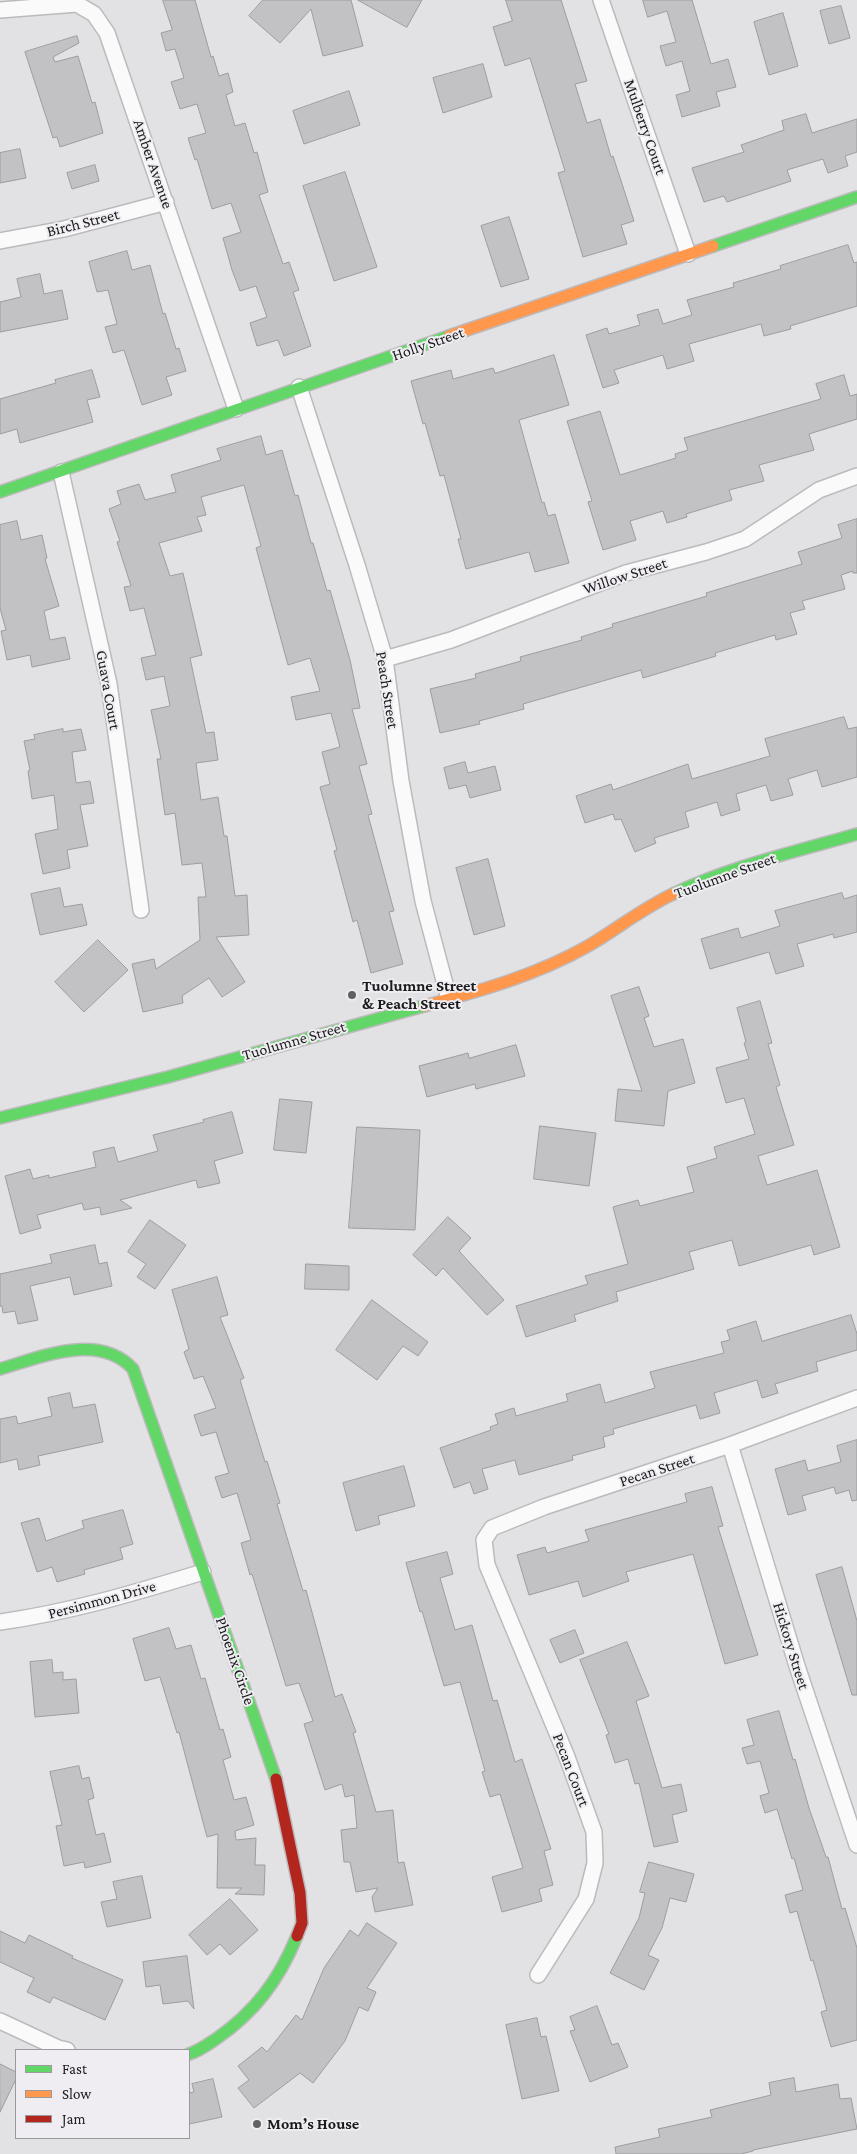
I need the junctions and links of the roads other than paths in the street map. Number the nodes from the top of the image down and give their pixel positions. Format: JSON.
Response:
{"nodes":[{"id":1,"x":602,"y":0,"type":"edge"},
{"id":2,"x":0,"y":10,"type":"edge"},
{"id":3,"x":857,"y":197,"type":"edge"},
{"id":4,"x":166,"y":202,"type":"junction"},
{"id":5,"x":0,"y":241,"type":"edge"},
{"id":6,"x":688,"y":254,"type":"junction"},
{"id":7,"x":299,"y":387,"type":"junction"},
{"id":8,"x":236,"y":409,"type":"junction"},
{"id":9,"x":60,"y":472,"type":"junction"},
{"id":10,"x":857,"y":476,"type":"edge"},
{"id":11,"x":0,"y":492,"type":"edge"},
{"id":12,"x":385,"y":659,"type":"junction"},
{"id":13,"x":857,"y":834,"type":"edge"},
{"id":14,"x":141,"y":910,"type":"dead end"},
{"id":15,"x":449,"y":999,"type":"junction"},
{"id":16,"x":0,"y":1118,"type":"edge"},
{"id":17,"x":0,"y":1369,"type":"edge"},
{"id":18,"x":857,"y":1398,"type":"edge"},
{"id":19,"x":730,"y":1446,"type":"junction"},
{"id":20,"x":486,"y":1563,"type":"joint"},
{"id":21,"x":203,"y":1572,"type":"junction"},
{"id":22,"x":0,"y":1622,"type":"edge"},
{"id":23,"x":857,"y":1845,"type":"edge"},
{"id":24,"x":538,"y":1975,"type":"dead end"},
{"id":25,"x":0,"y":2021,"type":"edge"},
{"id":26,"x":62,"y":2049,"type":"edge"},
{"id":27,"x":190,"y":2054,"type":"edge"}],
"edges":[{"from":1,"to":6,"type":"street","name":"Mulberry Court"},
{"from":2,"to":4,"type":"street","name":"Amber Avenue"},
{"from":3,"to":6,"type":"street","name":"Holly Street"},
{"from":4,"to":5,"type":"street","name":"Birch Street"},
{"from":4,"to":8,"type":"street","name":"Amber Avenue"},
{"from":6,"to":7,"type":"street","name":"Holly Street"},
{"from":7,"to":8,"type":"street","name":"Holly Street"},
{"from":7,"to":12,"type":"street","name":"Peach Street"},
{"from":8,"to":9,"type":"street","name":"Holly Street"},
{"from":9,"to":11,"type":"street","name":"Holly Street"},
{"from":9,"to":14,"type":"street","name":"Guava Court"},
{"from":10,"to":12,"type":"street","name":"Willow Street"},
{"from":12,"to":15,"type":"street","name":"Peach Street"},
{"from":13,"to":15,"type":"street","name":"Tuolumne Street"},
{"from":15,"to":16,"type":"street","name":"Tuolumne Street"},
{"from":17,"to":21,"type":"street","name":"Phoenix Circle"},
{"from":18,"to":19,"type":"street","name":"Pecan Street"},
{"from":19,"to":20,"type":"street","name":"Pecan Street"},
{"from":19,"to":23,"type":"street","name":"Hickory Street"},
{"from":20,"to":24,"type":"street","name":"Pecan Court"},
{"from":21,"to":22,"type":"street","name":"Persimmon Drive"},
{"from":21,"to":27,"type":"street","name":"Phoenix Circle"},
{"from":25,"to":26,"type":"street"}]}
